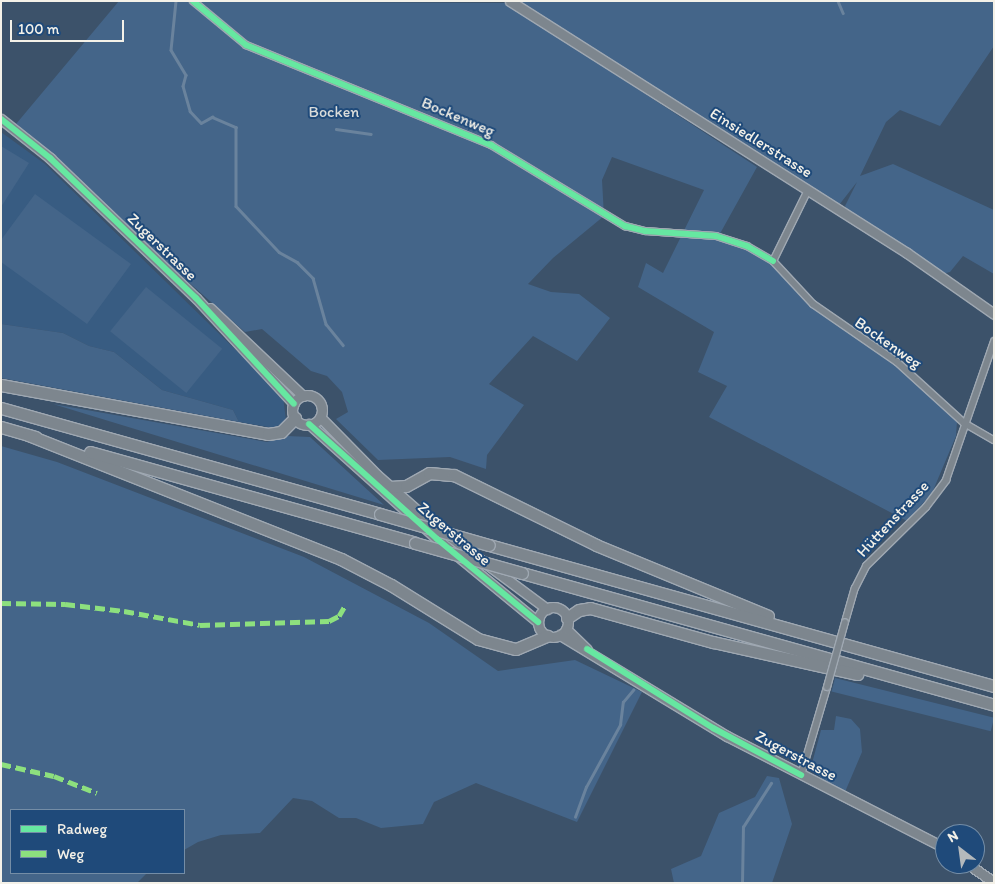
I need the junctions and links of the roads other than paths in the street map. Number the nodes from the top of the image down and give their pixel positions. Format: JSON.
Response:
{"nodes":[{"id":1,"x":194,"y":1,"type":"edge"},
{"id":2,"x":510,"y":1,"type":"edge"},
{"id":3,"x":1,"y":119,"type":"edge"},
{"id":4,"x":808,"y":190,"type":"junction"},
{"id":5,"x":773,"y":261,"type":"junction"},
{"id":6,"x":196,"y":298,"type":"junction"},
{"id":7,"x":994,"y":314,"type":"edge"},
{"id":8,"x":994,"y":341,"type":"edge"},
{"id":9,"x":1,"y":385,"type":"edge"},
{"id":10,"x":303,"y":396,"type":"junction"},
{"id":11,"x":294,"y":404,"type":"junction"},
{"id":12,"x":1,"y":408,"type":"edge"},
{"id":13,"x":320,"y":417,"type":"junction"},
{"id":14,"x":295,"y":418,"type":"junction"},
{"id":15,"x":964,"y":423,"type":"junction"},
{"id":16,"x":309,"y":424,"type":"junction"},
{"id":17,"x":1,"y":427,"type":"edge"},
{"id":18,"x":28,"y":435,"type":"junction"},
{"id":19,"x":994,"y":440,"type":"edge"},
{"id":20,"x":390,"y":487,"type":"junction"},
{"id":21,"x":547,"y":609,"type":"junction"},
{"id":22,"x":538,"y":622,"type":"junction"},
{"id":23,"x":564,"y":627,"type":"junction"},
{"id":24,"x":547,"y":636,"type":"junction"},
{"id":25,"x":825,"y":639,"type":"junction"},
{"id":26,"x":994,"y":686,"type":"edge"},
{"id":27,"x":965,"y":697,"type":"junction"},
{"id":28,"x":994,"y":705,"type":"edge"},
{"id":29,"x":801,"y":775,"type":"junction"},
{"id":30,"x":935,"y":843,"type":"edge"},
{"id":31,"x":982,"y":874,"type":"edge"},
{"id":32,"x":994,"y":882,"type":"edge"}],
"edges":[{"from":1,"to":5,"type":"street","name":"Bockenweg"},
{"from":2,"to":4,"type":"main road","name":"Einsiedlerstrasse"},
{"from":3,"to":6,"type":"main road","name":"Zugerstrasse"},
{"from":4,"to":5,"type":"street"},
{"from":4,"to":7,"type":"main road","name":"Einsiedlerstrasse"},
{"from":5,"to":15,"type":"street","name":"Bockenweg"},
{"from":6,"to":10,"type":"main road","name":"Zugerstrasse"},
{"from":6,"to":11,"type":"main road","name":"Zugerstrasse"},
{"from":8,"to":15,"type":"street","name":"Hüttenstrasse"},
{"from":9,"to":14,"type":"highway"},
{"from":10,"to":11,"type":"main road"},
{"from":10,"to":13,"type":"main road","name":"Zugerstrasse"},
{"from":11,"to":14,"type":"main road"},
{"from":12,"to":25,"type":"highway","bridge":true},
{"from":13,"to":16,"type":"main road"},
{"from":13,"to":20,"type":"main road","name":"Zugerstrasse"},
{"from":14,"to":16,"type":"main road","name":"Zugerstrasse"},
{"from":15,"to":19,"type":"street","name":"Bockenweg"},
{"from":15,"to":29,"type":"street","name":"Hüttenstrasse","bridge":true},
{"from":16,"to":22,"type":"main road","name":"Zugerstrasse"},
{"from":17,"to":18,"type":"highway"},
{"from":18,"to":24,"type":"highway"},
{"from":18,"to":27,"type":"highway","bridge":true},
{"from":20,"to":21,"type":"main road","name":"Zugerstrasse"},
{"from":20,"to":25,"type":"highway"},
{"from":21,"to":22,"type":"main road"},
{"from":21,"to":23,"type":"main road","name":"Zugerstrasse"},
{"from":22,"to":24,"type":"main road","name":"Zugerstrasse"},
{"from":23,"to":24,"type":"main road"},
{"from":23,"to":27,"type":"highway"},
{"from":23,"to":29,"type":"main road","name":"Zugerstrasse"},
{"from":25,"to":26,"type":"highway"},
{"from":27,"to":28,"type":"highway"},
{"from":29,"to":30,"type":"main road","name":"Zugerstrasse"},
{"from":31,"to":32,"type":"main road"}]}
